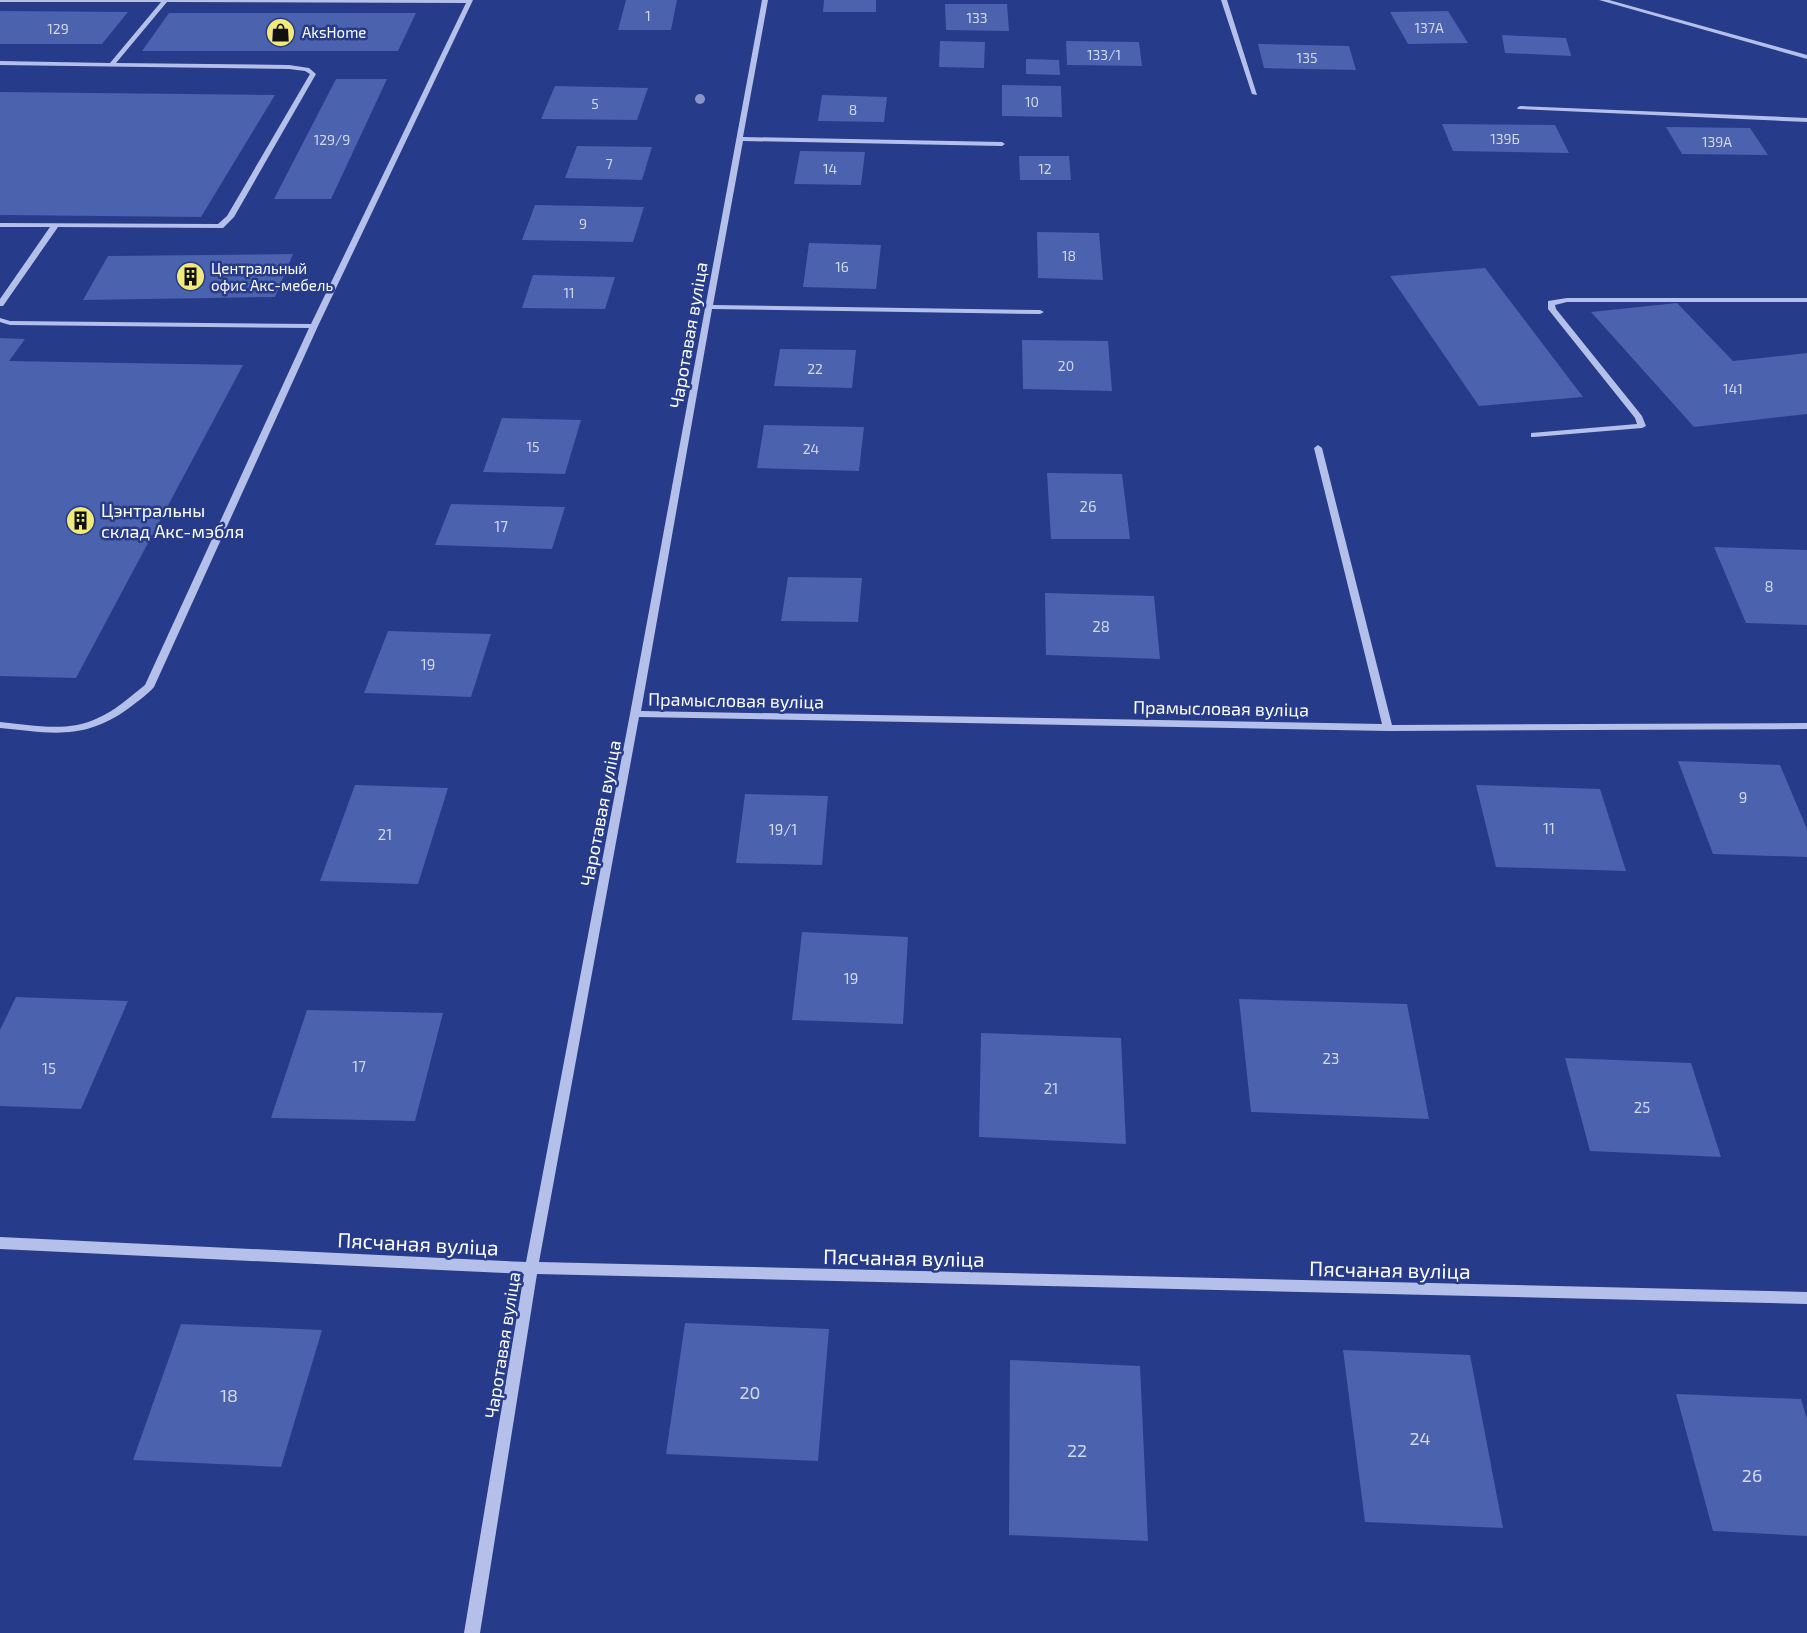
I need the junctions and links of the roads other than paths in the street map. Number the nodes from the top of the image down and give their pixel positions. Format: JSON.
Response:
{"nodes":[{"id":1,"x":0,"y":0,"type":"edge"},
{"id":2,"x":470,"y":0,"type":"edge"},
{"id":3,"x":765,"y":0,"type":"edge"},
{"id":4,"x":1224,"y":0,"type":"edge"},
{"id":5,"x":1602,"y":0,"type":"edge"},
{"id":6,"x":166,"y":1,"type":"edge"},
{"id":7,"x":1807,"y":57,"type":"edge"},
{"id":8,"x":0,"y":63,"type":"edge"},
{"id":9,"x":112,"y":64,"type":"junction"},
{"id":10,"x":1255,"y":94,"type":"dead end"},
{"id":11,"x":1520,"y":108,"type":"dead end"},
{"id":12,"x":1807,"y":120,"type":"edge"},
{"id":13,"x":741,"y":139,"type":"junction"},
{"id":14,"x":1002,"y":144,"type":"dead end"},
{"id":15,"x":0,"y":225,"type":"edge"},
{"id":16,"x":55,"y":226,"type":"junction"},
{"id":17,"x":1807,"y":300,"type":"edge"},
{"id":18,"x":0,"y":304,"type":"edge"},
{"id":19,"x":710,"y":307,"type":"junction"},
{"id":20,"x":1040,"y":312,"type":"dead end"},
{"id":21,"x":0,"y":320,"type":"edge"},
{"id":22,"x":314,"y":326,"type":"junction"},
{"id":23,"x":1534,"y":435,"type":"dead end"},
{"id":24,"x":1318,"y":448,"type":"dead end"},
{"id":25,"x":636,"y":714,"type":"junction"},
{"id":26,"x":0,"y":725,"type":"edge"},
{"id":27,"x":1807,"y":726,"type":"edge"},
{"id":28,"x":1388,"y":728,"type":"junction"},
{"id":29,"x":0,"y":1243,"type":"edge"},
{"id":30,"x":531,"y":1268,"type":"junction"},
{"id":31,"x":1807,"y":1298,"type":"edge"},
{"id":32,"x":472,"y":1633,"type":"edge"}],
"edges":[{"from":1,"to":6,"type":"street"},
{"from":2,"to":6,"type":"street"},
{"from":2,"to":22,"type":"street"},
{"from":3,"to":13,"type":"street","name":"Чаротавая вуліца"},
{"from":4,"to":10,"type":"street"},
{"from":5,"to":7,"type":"street"},
{"from":6,"to":9,"type":"street"},
{"from":8,"to":9,"type":"street"},
{"from":9,"to":16,"type":"street"},
{"from":11,"to":12,"type":"street"},
{"from":13,"to":14,"type":"street"},
{"from":13,"to":19,"type":"street","name":"Чаротавая вуліца"},
{"from":15,"to":16,"type":"street"},
{"from":16,"to":18,"type":"street"},
{"from":17,"to":23,"type":"street"},
{"from":19,"to":20,"type":"street"},
{"from":19,"to":25,"type":"street","name":"Чаротавая вуліца"},
{"from":21,"to":22,"type":"street"},
{"from":22,"to":26,"type":"street"},
{"from":24,"to":28,"type":"street"},
{"from":25,"to":28,"type":"street","name":"Прамысловая вуліца"},
{"from":25,"to":30,"type":"street","name":"Чаротавая вуліца"},
{"from":27,"to":28,"type":"street","name":"Прамысловая вуліца"},
{"from":29,"to":30,"type":"street","name":"Пясчаная вуліца"},
{"from":30,"to":31,"type":"street","name":"Пясчаная вуліца"},
{"from":30,"to":32,"type":"street","name":"Чаротавая вуліца"}]}
